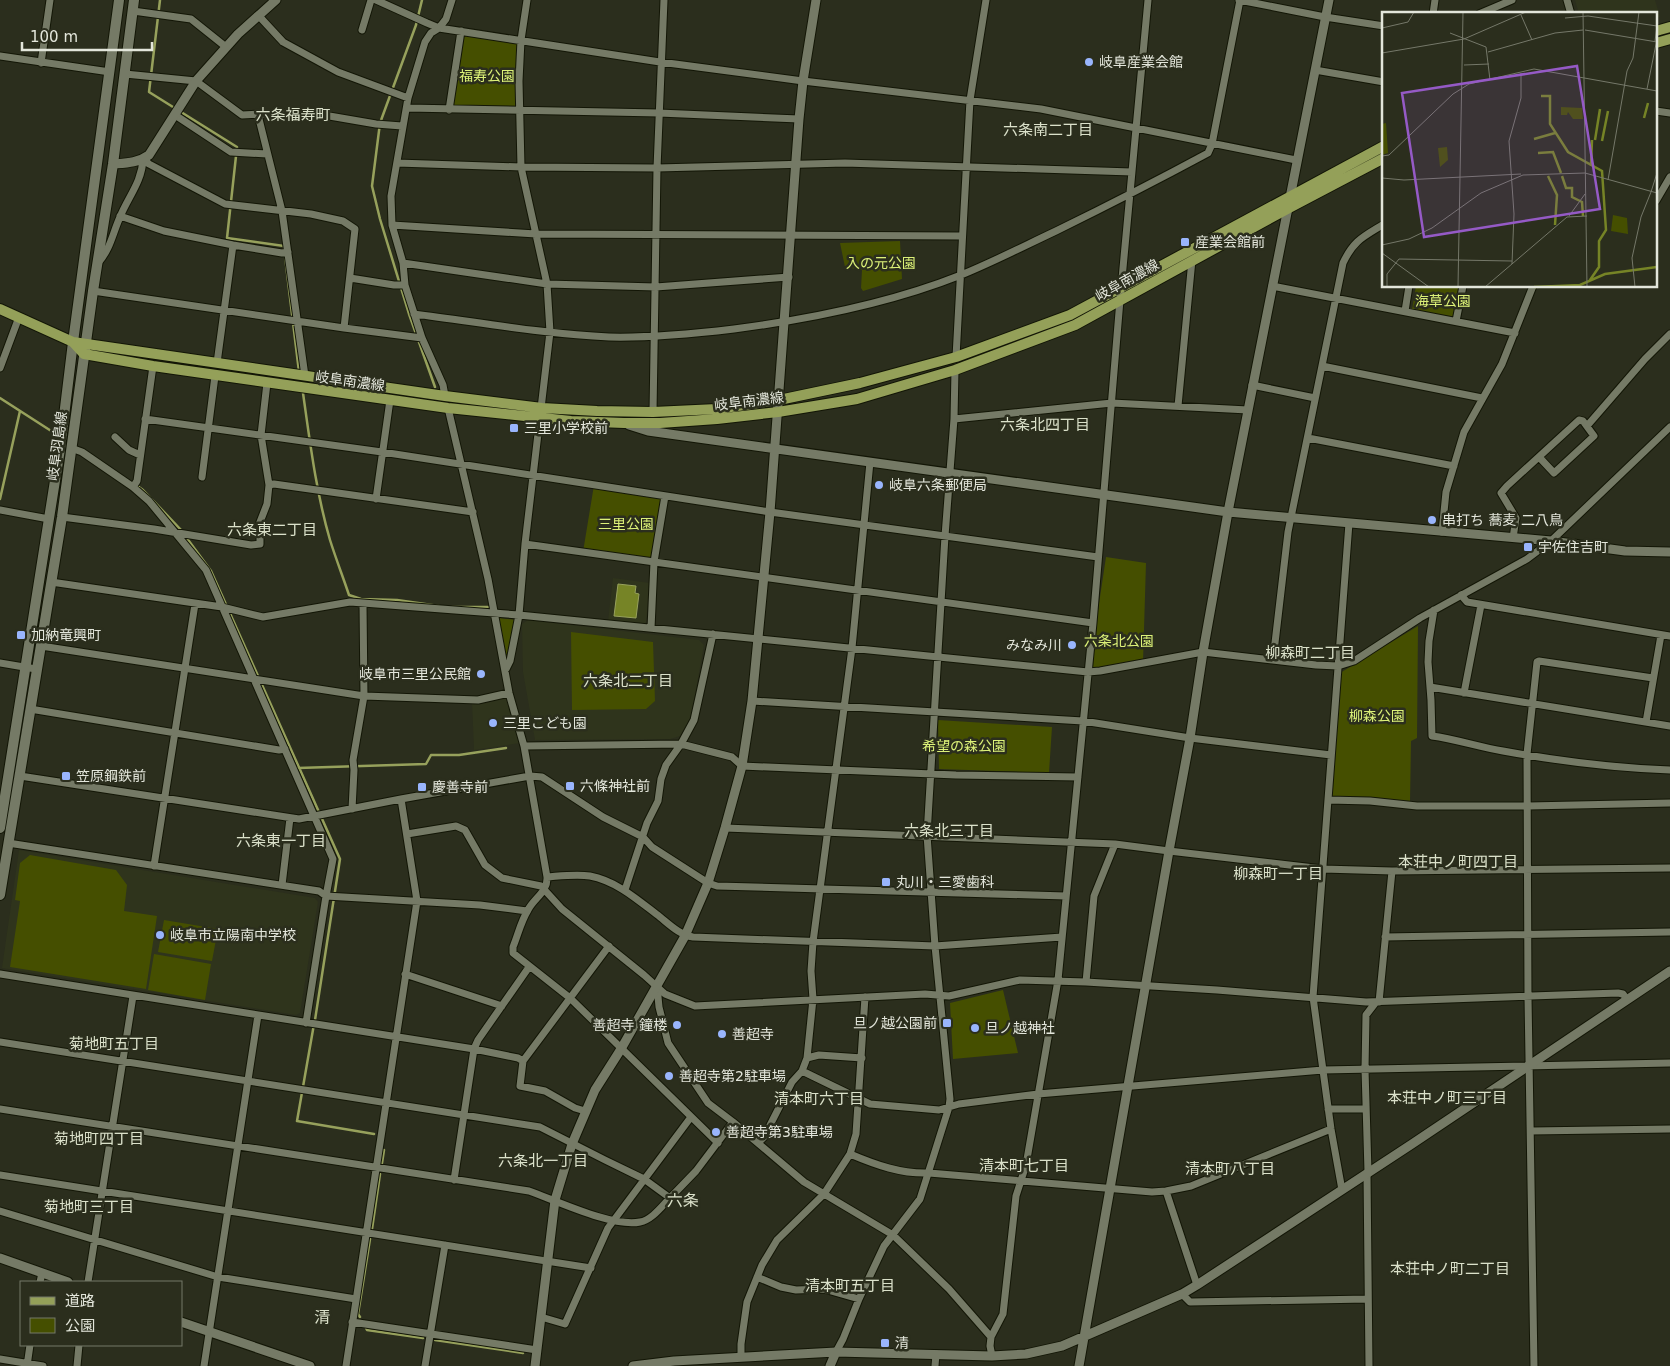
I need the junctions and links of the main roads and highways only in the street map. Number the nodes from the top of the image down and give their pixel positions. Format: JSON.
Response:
{"nodes":[{"id":1,"x":119,"y":0,"type":"edge"},
{"id":2,"x":134,"y":0,"type":"edge"},
{"id":3,"x":1382,"y":147,"type":"edge"},
{"id":4,"x":1382,"y":159,"type":"edge"},
{"id":5,"x":0,"y":309,"type":"edge"},
{"id":6,"x":73,"y":342,"type":"junction"},
{"id":7,"x":85,"y":343,"type":"junction"},
{"id":8,"x":84,"y":354,"type":"junction"},
{"id":9,"x":541,"y":413,"type":"junction"},
{"id":10,"x":31,"y":668,"type":"junction"},
{"id":11,"x":1,"y":813,"type":"edge"},
{"id":12,"x":0,"y":828,"type":"edge"},
{"id":13,"x":0,"y":895,"type":"edge"}],
"edges":[{"from":1,"to":6,"type":"main road","name":"岐阜羽島線"},
{"from":2,"to":7,"type":"main road","name":"岐阜羽島線"},
{"from":3,"to":9,"type":"main road","name":"岐阜南濃線"},
{"from":4,"to":9,"type":"main road","name":"岐阜南濃線"},
{"from":5,"to":6,"type":"main road","name":"岐阜南濃線"},
{"from":6,"to":7,"type":"main road","name":"岐阜南濃線"},
{"from":6,"to":8,"type":"main road","name":"岐阜南濃線"},
{"from":6,"to":10,"type":"main road","name":"岐阜羽島線"},
{"from":7,"to":8,"type":"main road","name":"岐阜羽島線"},
{"from":7,"to":9,"type":"main road","name":"岐阜南濃線"},
{"from":8,"to":9,"type":"main road","name":"岐阜南濃線"},
{"from":8,"to":10,"type":"main road","name":"岐阜羽島線"},
{"from":10,"to":11,"type":"main road","name":"岐阜羽島線"},
{"from":10,"to":13,"type":"main road","name":"岐阜羽島線"},
{"from":11,"to":12,"type":"main road","name":"岐阜羽島線"}]}
